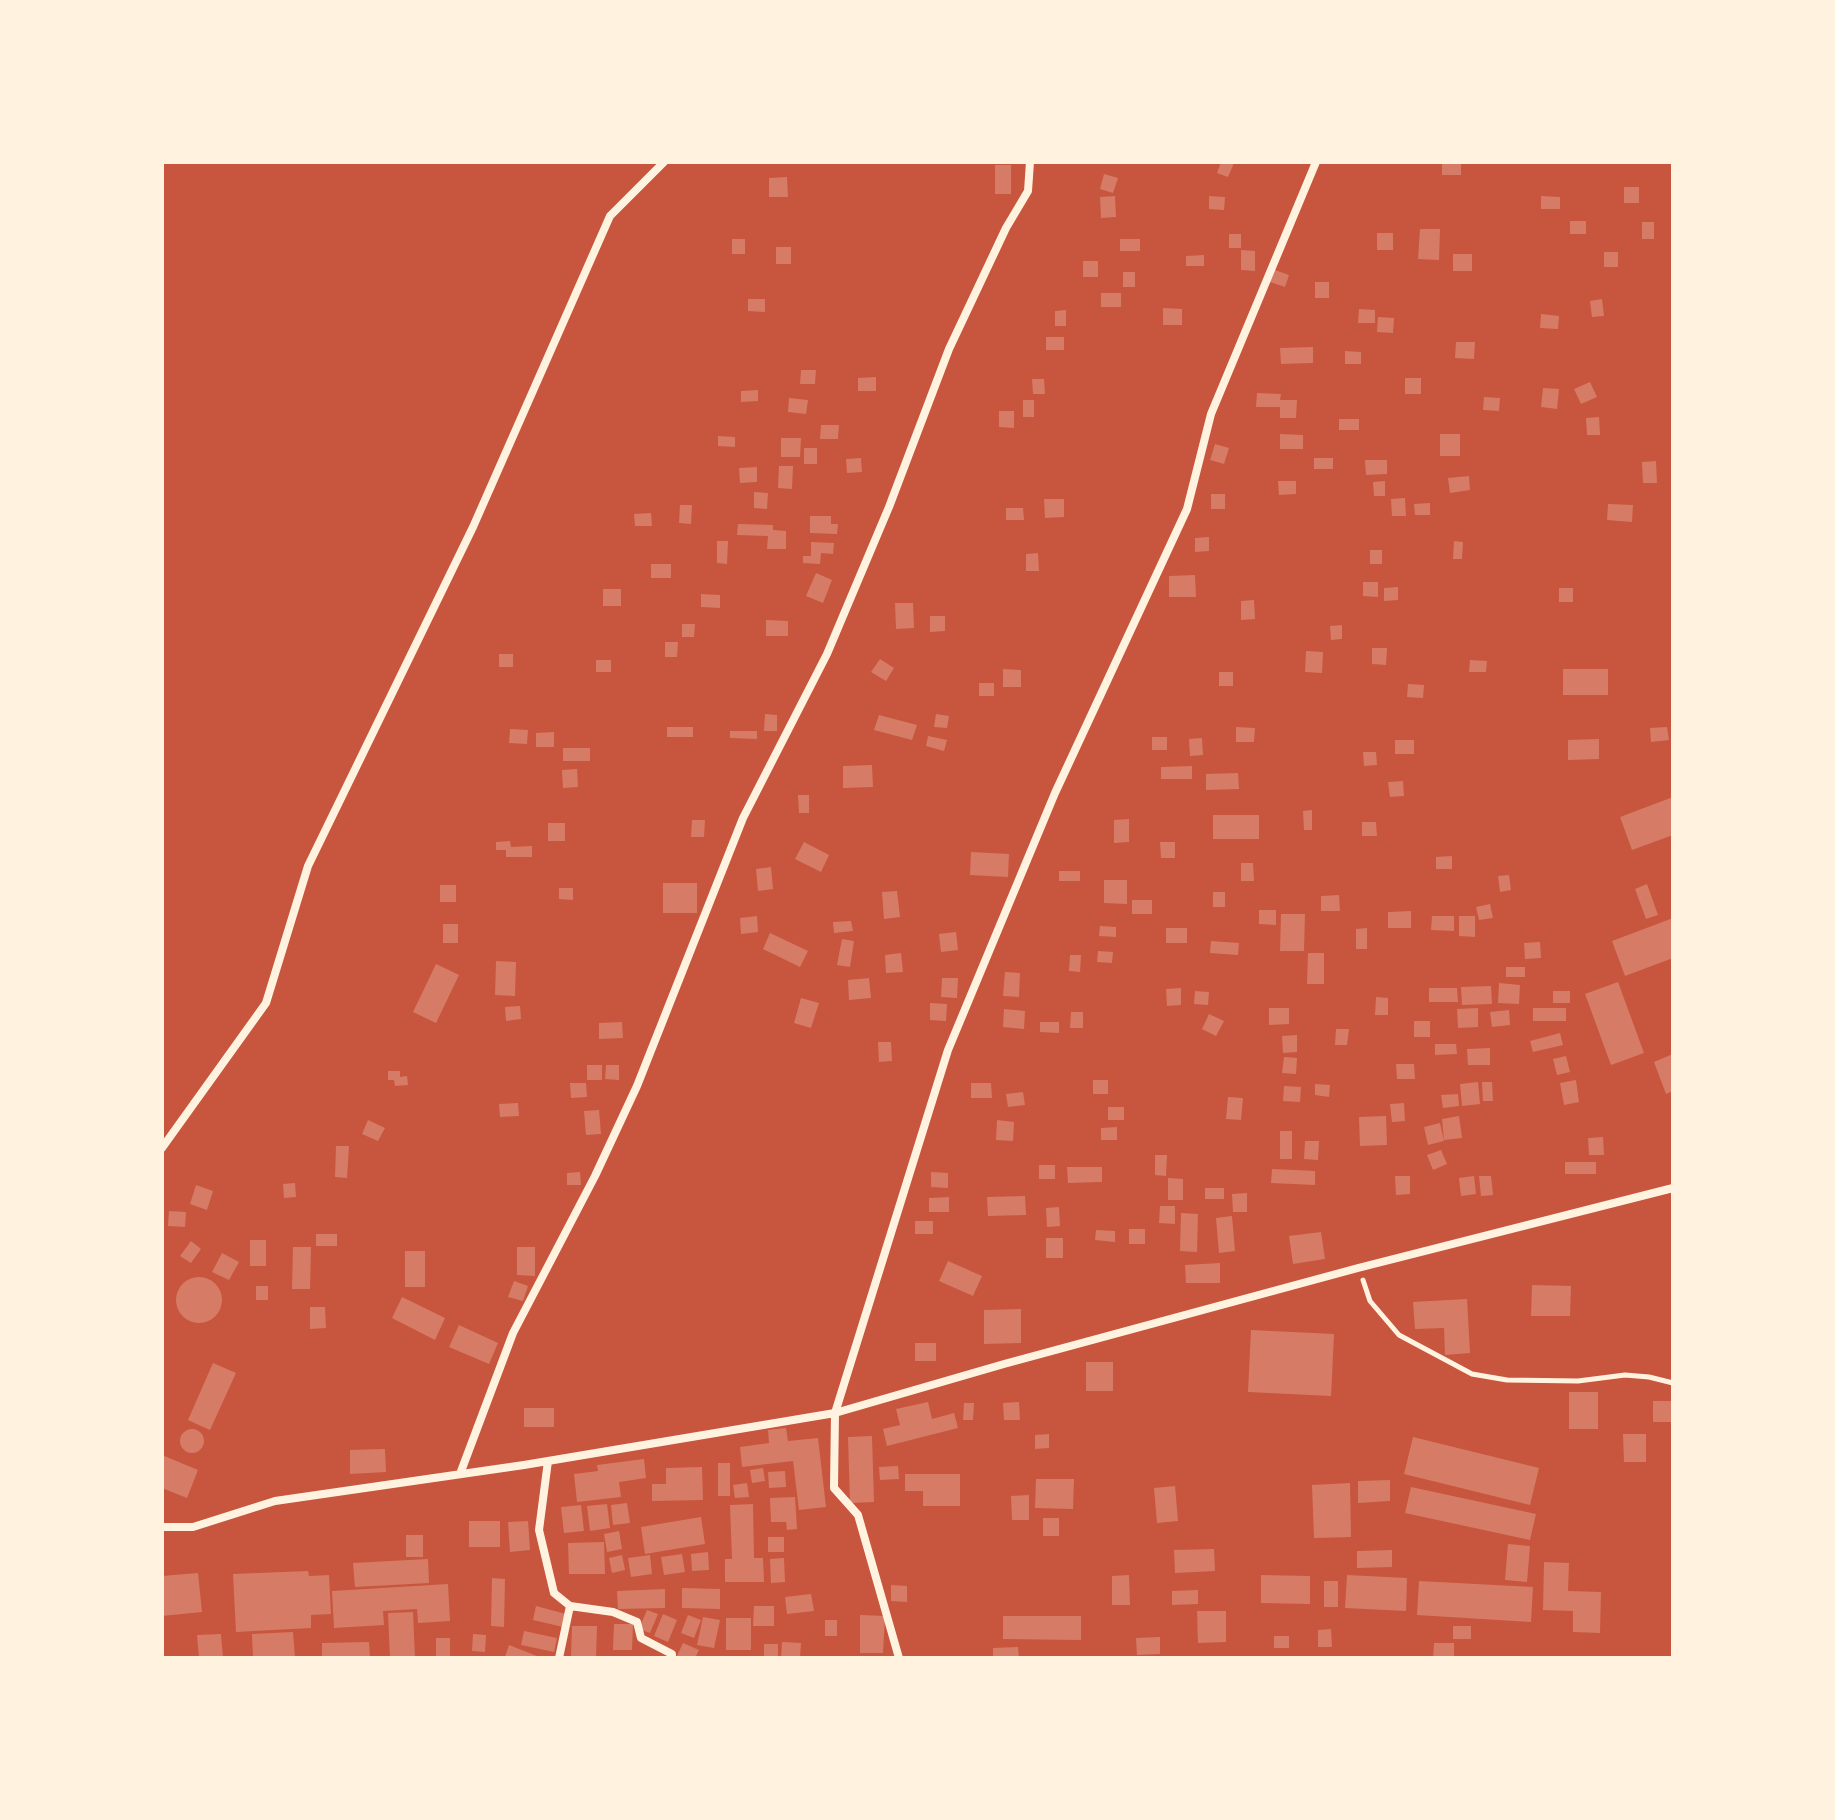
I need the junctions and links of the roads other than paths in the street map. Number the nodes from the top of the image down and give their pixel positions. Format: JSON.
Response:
{"nodes":[{"id":1,"x":664,"y":162,"type":"edge"},
{"id":2,"x":1030,"y":162,"type":"edge"},
{"id":3,"x":1316,"y":162,"type":"edge"},
{"id":4,"x":162,"y":1148,"type":"edge"},
{"id":5,"x":1673,"y":1188,"type":"edge"},
{"id":6,"x":835,"y":1413,"type":"junction"},
{"id":7,"x":548,"y":1461,"type":"junction"},
{"id":8,"x":460,"y":1474,"type":"junction"},
{"id":9,"x":162,"y":1527,"type":"edge"},
{"id":10,"x":570,"y":1606,"type":"junction"},
{"id":11,"x":559,"y":1658,"type":"edge"},
{"id":12,"x":672,"y":1658,"type":"edge"},
{"id":13,"x":899,"y":1658,"type":"edge"}],
"edges":[{"from":1,"to":4,"type":"street"},
{"from":2,"to":8,"type":"street"},
{"from":3,"to":6,"type":"street"},
{"from":5,"to":6,"type":"street"},
{"from":6,"to":7,"type":"street"},
{"from":6,"to":13,"type":"street"},
{"from":7,"to":8,"type":"street"},
{"from":7,"to":10,"type":"street"},
{"from":8,"to":9,"type":"street"},
{"from":10,"to":11,"type":"street"},
{"from":10,"to":12,"type":"street"}]}
